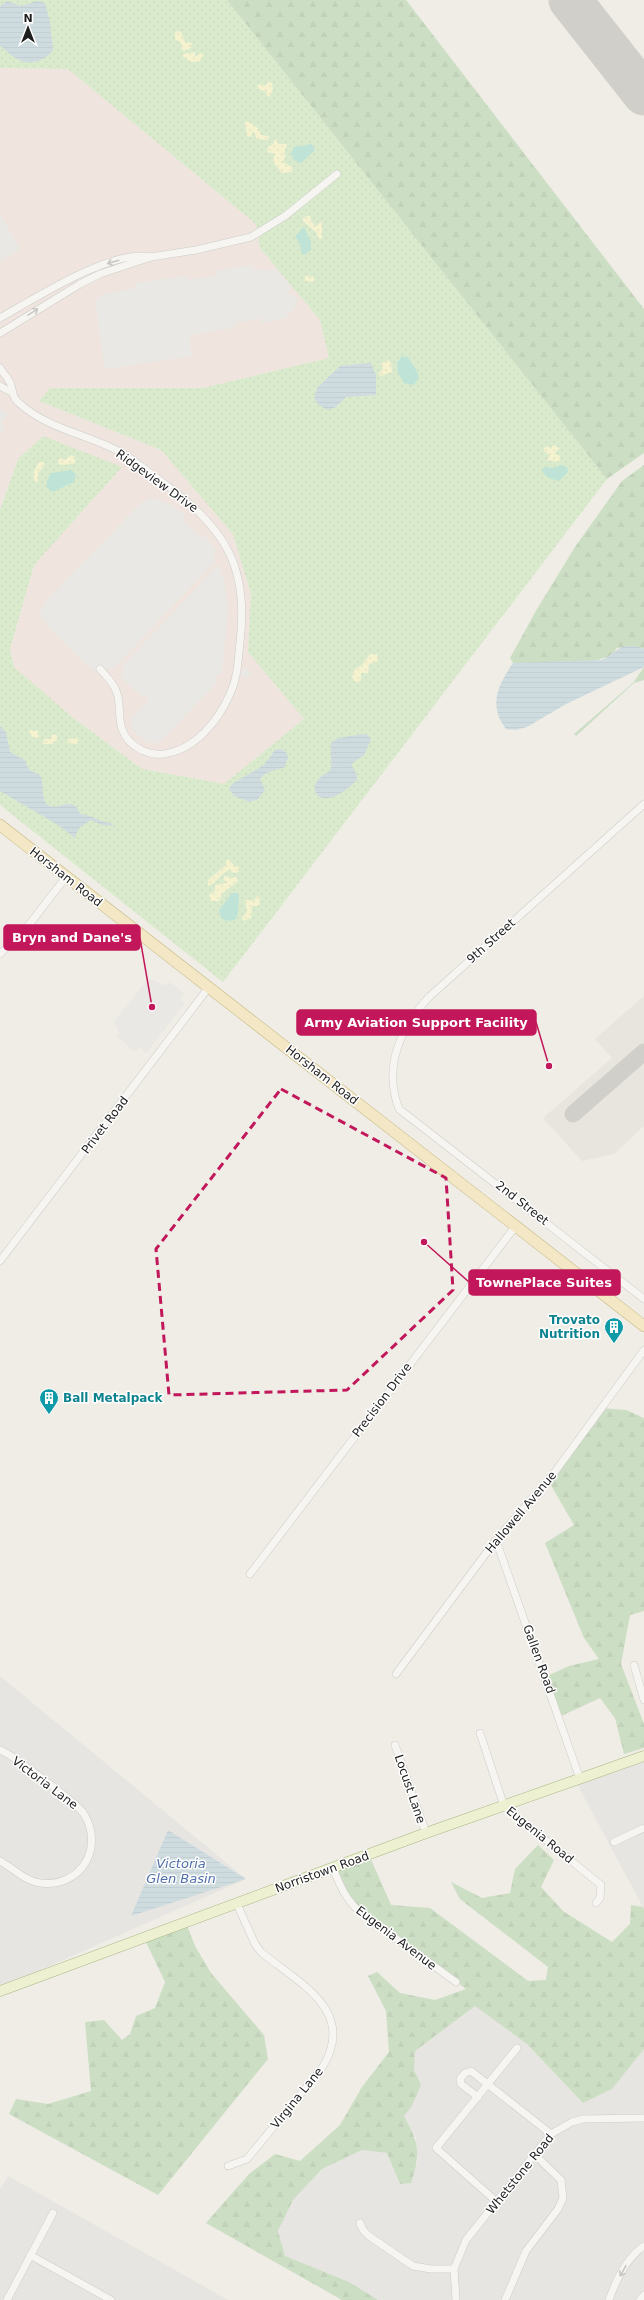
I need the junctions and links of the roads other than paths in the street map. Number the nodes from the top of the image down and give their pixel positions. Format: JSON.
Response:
{"nodes":[{"id":1,"x":337,"y":174,"type":"dead end"},
{"id":2,"x":151,"y":257,"type":"junction"},
{"id":3,"x":0,"y":318,"type":"edge"},
{"id":4,"x":0,"y":333,"type":"edge"},
{"id":5,"x":0,"y":368,"type":"edge"},
{"id":6,"x":0,"y":386,"type":"edge"},
{"id":7,"x":11,"y":392,"type":"junction"},
{"id":8,"x":100,"y":669,"type":"dead end"},
{"id":9,"x":644,"y":804,"type":"edge"},
{"id":10,"x":0,"y":825,"type":"edge"},
{"id":11,"x":66,"y":877,"type":"junction"},
{"id":12,"x":0,"y":954,"type":"edge"},
{"id":13,"x":209,"y":987,"type":"junction"},
{"id":14,"x":399,"y":1109,"type":"joint"},
{"id":15,"x":515,"y":1227,"type":"junction"},
{"id":16,"x":0,"y":1261,"type":"edge"},
{"id":17,"x":644,"y":1299,"type":"edge"},
{"id":18,"x":644,"y":1326,"type":"edge"},
{"id":19,"x":644,"y":1350,"type":"edge"},
{"id":20,"x":496,"y":1540,"type":"junction"},
{"id":21,"x":250,"y":1574,"type":"dead end"},
{"id":22,"x":634,"y":1665,"type":"dead end"},
{"id":23,"x":396,"y":1674,"type":"dead end"},
{"id":24,"x":644,"y":1700,"type":"edge"},
{"id":25,"x":480,"y":1733,"type":"dead end"},
{"id":26,"x":395,"y":1745,"type":"dead end"},
{"id":27,"x":0,"y":1750,"type":"edge"},
{"id":28,"x":644,"y":1756,"type":"edge"},
{"id":29,"x":580,"y":1779,"type":"junction"},
{"id":30,"x":504,"y":1806,"type":"junction"},
{"id":31,"x":644,"y":1828,"type":"edge"},
{"id":32,"x":426,"y":1834,"type":"junction"},
{"id":33,"x":614,"y":1842,"type":"dead end"},
{"id":34,"x":0,"y":1861,"type":"edge"},
{"id":35,"x":333,"y":1868,"type":"junction"},
{"id":36,"x":237,"y":1904,"type":"junction"},
{"id":37,"x":596,"y":1904,"type":"dead end"},
{"id":38,"x":456,"y":1982,"type":"dead end"},
{"id":39,"x":0,"y":1991,"type":"edge"},
{"id":40,"x":518,"y":2048,"type":"dead end"},
{"id":41,"x":488,"y":2085,"type":"junction"},
{"id":42,"x":478,"y":2097,"type":"junction"},
{"id":43,"x":644,"y":2118,"type":"edge"},
{"id":44,"x":551,"y":2134,"type":"junction"},
{"id":45,"x":535,"y":2155,"type":"junction"},
{"id":46,"x":228,"y":2166,"type":"dead end"},
{"id":47,"x":497,"y":2202,"type":"junction"},
{"id":48,"x":52,"y":2213,"type":"dead end"},
{"id":49,"x":360,"y":2224,"type":"dead end"},
{"id":50,"x":644,"y":2246,"type":"edge"},
{"id":51,"x":30,"y":2255,"type":"junction"},
{"id":52,"x":454,"y":2268,"type":"junction"},
{"id":53,"x":644,"y":2295,"type":"edge"},
{"id":54,"x":6,"y":2300,"type":"edge"},
{"id":55,"x":111,"y":2300,"type":"edge"},
{"id":56,"x":456,"y":2300,"type":"edge"},
{"id":57,"x":505,"y":2300,"type":"edge"},
{"id":58,"x":609,"y":2300,"type":"edge"},
{"id":59,"x":640,"y":2300,"type":"edge"}],
"edges":[{"from":1,"to":2,"type":"street"},
{"from":2,"to":3,"type":"street","one_way":true},
{"from":4,"to":2,"type":"street","one_way":true},
{"from":5,"to":7,"type":"street","name":"Ridgeview Drive"},
{"from":6,"to":7,"type":"street","name":"Ridgeview Drive"},
{"from":7,"to":8,"type":"street","name":"Ridgeview Drive"},
{"from":9,"to":14,"type":"street","name":"9th Street"},
{"from":10,"to":11,"type":"main road","name":"Horsham Road"},
{"from":11,"to":12,"type":"street"},
{"from":11,"to":13,"type":"main road","name":"Horsham Road"},
{"from":13,"to":15,"type":"main road","name":"Horsham Road"},
{"from":13,"to":16,"type":"street","name":"Privet Road"},
{"from":14,"to":17,"type":"street","name":"2nd Street"},
{"from":15,"to":18,"type":"main road","name":"Horsham Road"},
{"from":15,"to":21,"type":"street","name":"Precision Drive"},
{"from":19,"to":20,"type":"street","name":"Hallowell Avenue"},
{"from":20,"to":23,"type":"street","name":"Hallowell Avenue"},
{"from":20,"to":29,"type":"street","name":"Gallen Road"},
{"from":22,"to":24,"type":"street"},
{"from":25,"to":30,"type":"street","name":"Eugenia Road"},
{"from":26,"to":32,"type":"street","name":"Locust Lane"},
{"from":27,"to":34,"type":"street","name":"Victoria Lane"},
{"from":28,"to":29,"type":"main road","name":"Norristown Road"},
{"from":29,"to":30,"type":"main road","name":"Norristown Road"},
{"from":30,"to":32,"type":"main road","name":"Norristown Road"},
{"from":30,"to":37,"type":"street","name":"Eugenia Road"},
{"from":31,"to":33,"type":"street"},
{"from":32,"to":35,"type":"main road","name":"Norristown Road"},
{"from":35,"to":36,"type":"main road","name":"Norristown Road"},
{"from":35,"to":38,"type":"street","name":"Eugenia Avenue"},
{"from":36,"to":39,"type":"main road","name":"Norristown Road"},
{"from":36,"to":46,"type":"street","name":"Virgina Lane"},
{"from":40,"to":41,"type":"street"},
{"from":41,"to":42,"type":"street"},
{"from":41,"to":42,"type":"street"},
{"from":41,"to":44,"type":"street"},
{"from":42,"to":47,"type":"street"},
{"from":43,"to":44,"type":"street","name":"Whetstone Road"},
{"from":44,"to":45,"type":"street","name":"Whetstone Road"},
{"from":45,"to":47,"type":"street","name":"Whetstone Road"},
{"from":45,"to":57,"type":"street"},
{"from":47,"to":52,"type":"street","name":"Whetstone Road"},
{"from":48,"to":51,"type":"street"},
{"from":49,"to":52,"type":"street"},
{"from":50,"to":58,"type":"street","one_way":true},
{"from":51,"to":54,"type":"street"},
{"from":51,"to":55,"type":"street"},
{"from":52,"to":56,"type":"street","name":"Whetstone Road"},
{"from":53,"to":59,"type":"street"}]}
